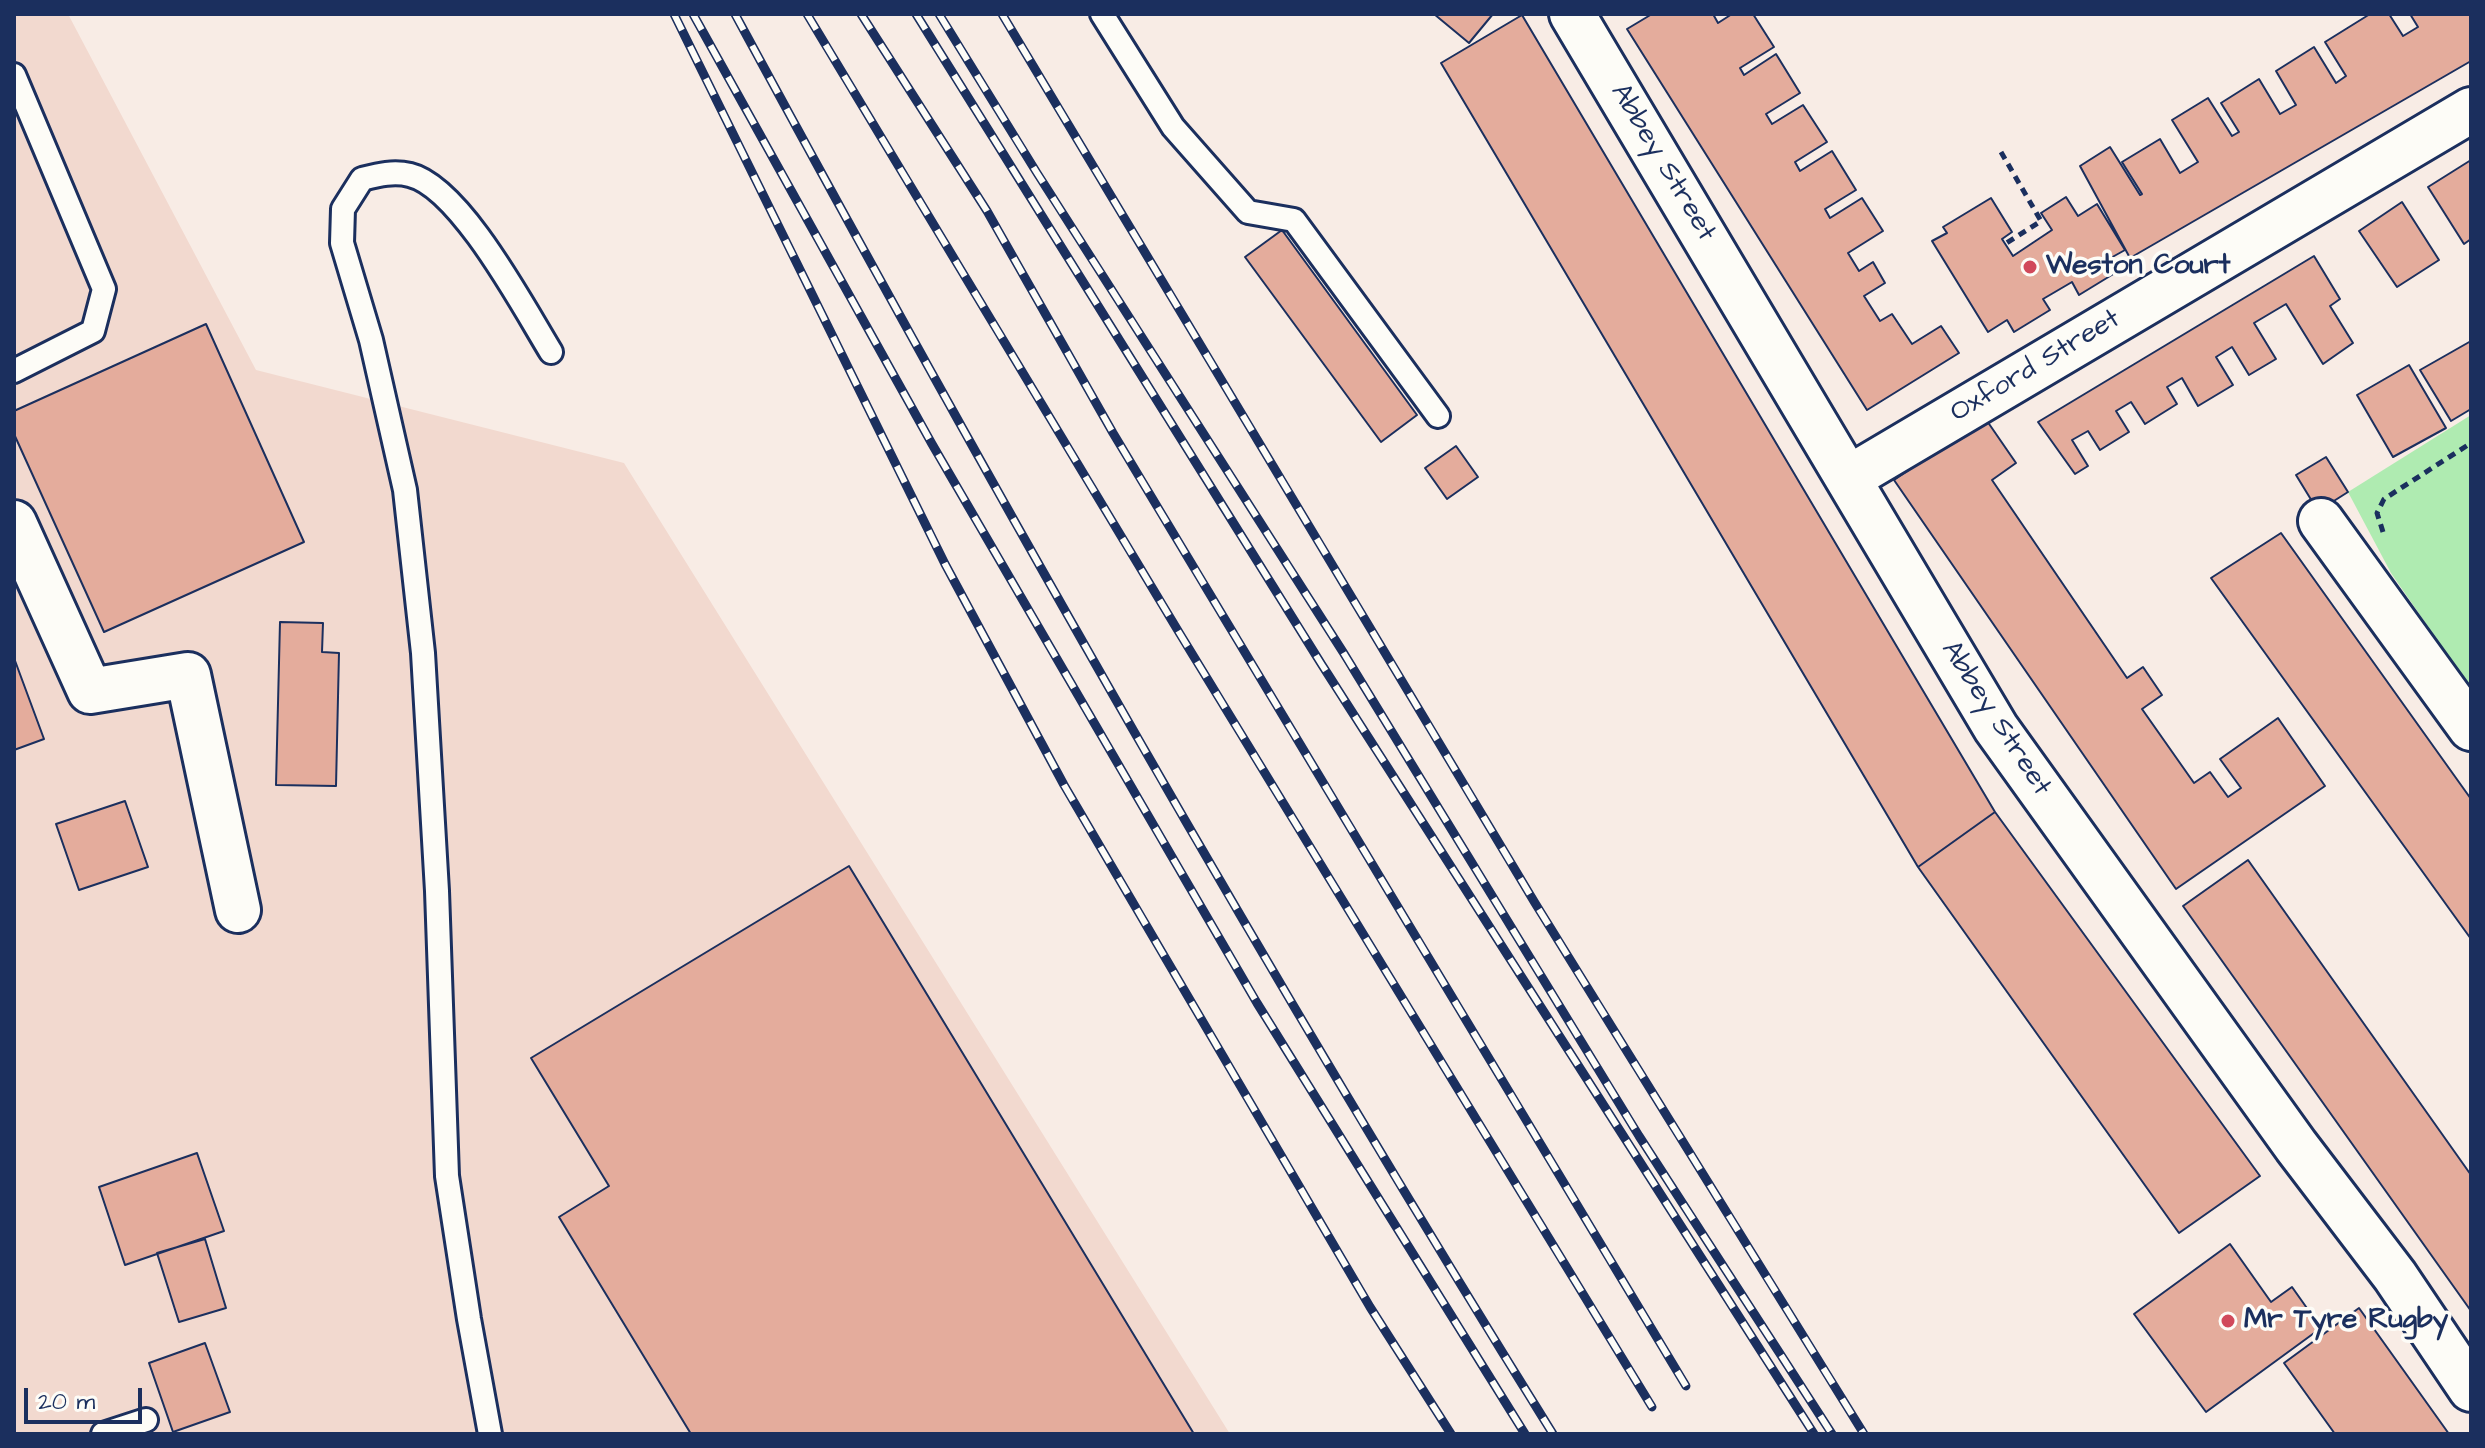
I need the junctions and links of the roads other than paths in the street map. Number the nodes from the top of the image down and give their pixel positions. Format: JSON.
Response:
{"nodes":[{"id":1,"x":1102,"y":14,"type":"edge"},
{"id":2,"x":1591,"y":20,"type":"edge"},
{"id":3,"x":14,"y":75,"type":"edge"},
{"id":4,"x":2471,"y":110,"type":"edge"},
{"id":5,"x":551,"y":352,"type":"dead end"},
{"id":6,"x":14,"y":371,"type":"edge"},
{"id":7,"x":1438,"y":416,"type":"dead end"},
{"id":8,"x":1849,"y":478,"type":"junction"},
{"id":9,"x":2321,"y":521,"type":"dead end"},
{"id":10,"x":14,"y":523,"type":"edge"},
{"id":11,"x":2471,"y":728,"type":"edge"},
{"id":12,"x":238,"y":910,"type":"dead end"},
{"id":13,"x":2471,"y":1389,"type":"edge"},
{"id":14,"x":146,"y":1420,"type":"dead end"},
{"id":15,"x":103,"y":1434,"type":"edge"},
{"id":16,"x":490,"y":1434,"type":"edge"}],
"edges":[{"from":1,"to":7,"type":"lane"},
{"from":2,"to":8,"type":"street","name":"Abbey Street"},
{"from":3,"to":6,"type":"lane"},
{"from":4,"to":8,"type":"street","name":"Oxford Street"},
{"from":5,"to":16,"type":"lane"},
{"from":8,"to":13,"type":"street","name":"Abbey Street"},
{"from":9,"to":11,"type":"street"},
{"from":10,"to":12,"type":"street"},
{"from":14,"to":15,"type":"lane"}]}
